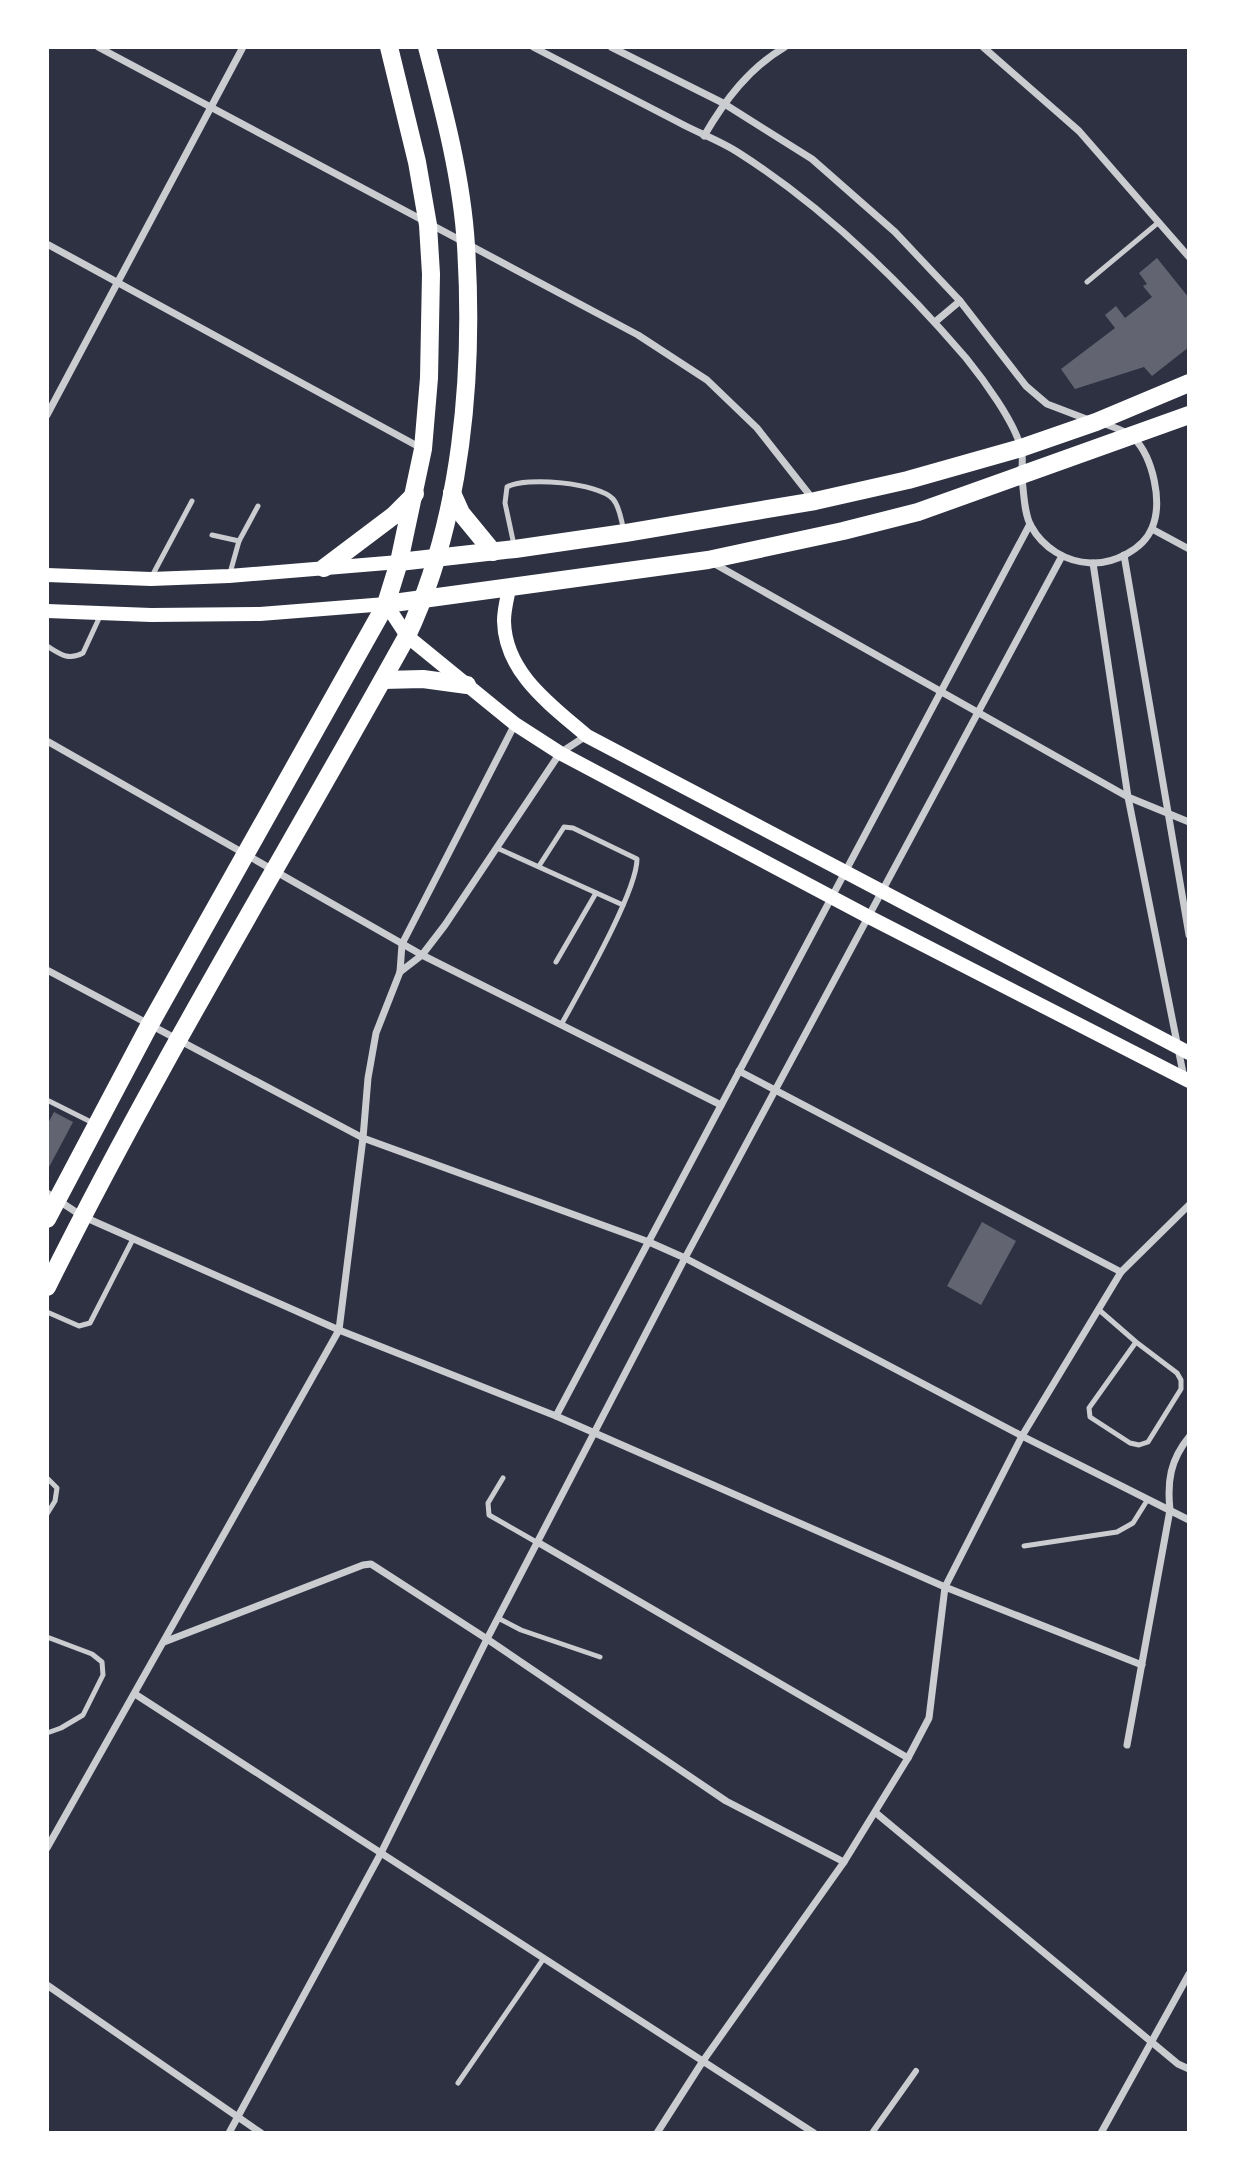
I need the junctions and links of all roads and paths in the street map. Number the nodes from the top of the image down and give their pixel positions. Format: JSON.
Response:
{"nodes":[{"id":1,"x":98,"y":47,"type":"edge"},
{"id":2,"x":243,"y":47,"type":"edge"},
{"id":3,"x":389,"y":47,"type":"edge"},
{"id":4,"x":427,"y":47,"type":"edge"},
{"id":5,"x":533,"y":47,"type":"edge"},
{"id":6,"x":611,"y":47,"type":"edge"},
{"id":7,"x":785,"y":47,"type":"edge"},
{"id":8,"x":983,"y":47,"type":"edge"},
{"id":9,"x":723,"y":103,"type":"junction"},
{"id":10,"x":212,"y":108,"type":"junction"},
{"id":11,"x":704,"y":136,"type":"junction"},
{"id":12,"x":1159,"y":222,"type":"junction"},
{"id":13,"x":428,"y":225,"type":"junction"},
{"id":14,"x":47,"y":244,"type":"edge"},
{"id":15,"x":466,"y":244,"type":"junction"},
{"id":16,"x":1189,"y":257,"type":"edge"},
{"id":17,"x":119,"y":282,"type":"junction"},
{"id":18,"x":1087,"y":282,"type":"dead end"},
{"id":19,"x":960,"y":301,"type":"junction"},
{"id":20,"x":935,"y":322,"type":"junction"},
{"id":21,"x":1189,"y":383,"type":"edge"},
{"id":22,"x":47,"y":415,"type":"edge"},
{"id":23,"x":1189,"y":415,"type":"edge"},
{"id":24,"x":1096,"y":422,"type":"junction"},
{"id":25,"x":1133,"y":437,"type":"junction"},
{"id":26,"x":1021,"y":448,"type":"junction"},
{"id":27,"x":423,"y":449,"type":"junction"},
{"id":28,"x":1021,"y":477,"type":"junction"},
{"id":29,"x":452,"y":493,"type":"junction"},
{"id":30,"x":415,"y":494,"type":"junction"},
{"id":31,"x":192,"y":502,"type":"dead end"},
{"id":32,"x":815,"y":502,"type":"junction"},
{"id":33,"x":258,"y":506,"type":"dead end"},
{"id":34,"x":1030,"y":524,"type":"junction"},
{"id":35,"x":1152,"y":529,"type":"junction"},
{"id":36,"x":625,"y":533,"type":"junction"},
{"id":37,"x":212,"y":536,"type":"dead end"},
{"id":38,"x":239,"y":541,"type":"junction"},
{"id":39,"x":515,"y":549,"type":"junction"},
{"id":40,"x":1189,"y":549,"type":"edge"},
{"id":41,"x":493,"y":552,"type":"junction"},
{"id":42,"x":1124,"y":555,"type":"junction"},
{"id":43,"x":1062,"y":556,"type":"junction"},
{"id":44,"x":436,"y":559,"type":"junction"},
{"id":45,"x":708,"y":560,"type":"junction"},
{"id":46,"x":399,"y":562,"type":"junction"},
{"id":47,"x":1093,"y":563,"type":"junction"},
{"id":48,"x":324,"y":568,"type":"junction"},
{"id":49,"x":47,"y":575,"type":"edge"},
{"id":50,"x":229,"y":576,"type":"junction"},
{"id":51,"x":151,"y":579,"type":"junction"},
{"id":52,"x":509,"y":589,"type":"junction"},
{"id":53,"x":424,"y":600,"type":"junction"},
{"id":54,"x":386,"y":604,"type":"junction"},
{"id":55,"x":47,"y":611,"type":"edge"},
{"id":56,"x":101,"y":614,"type":"junction"},
{"id":57,"x":407,"y":636,"type":"junction"},
{"id":58,"x":47,"y":646,"type":"edge"},
{"id":59,"x":383,"y":680,"type":"junction"},
{"id":60,"x":467,"y":685,"type":"junction"},
{"id":61,"x":940,"y":692,"type":"junction"},
{"id":62,"x":978,"y":711,"type":"junction"},
{"id":63,"x":515,"y":723,"type":"junction"},
{"id":64,"x":587,"y":736,"type":"junction"},
{"id":65,"x":47,"y":741,"type":"edge"},
{"id":66,"x":560,"y":753,"type":"junction"},
{"id":67,"x":1128,"y":797,"type":"junction"},
{"id":68,"x":1168,"y":814,"type":"junction"},
{"id":69,"x":1189,"y":822,"type":"edge"},
{"id":70,"x":497,"y":848,"type":"junction"},
{"id":71,"x":245,"y":853,"type":"junction"},
{"id":72,"x":539,"y":866,"type":"junction"},
{"id":73,"x":274,"y":869,"type":"junction"},
{"id":74,"x":846,"y":870,"type":"junction"},
{"id":75,"x":882,"y":890,"type":"junction"},
{"id":76,"x":596,"y":893,"type":"junction"},
{"id":77,"x":832,"y":897,"type":"junction"},
{"id":78,"x":623,"y":905,"type":"junction"},
{"id":79,"x":869,"y":917,"type":"junction"},
{"id":80,"x":1189,"y":935,"type":"edge"},
{"id":81,"x":402,"y":944,"type":"junction"},
{"id":82,"x":422,"y":955,"type":"junction"},
{"id":83,"x":556,"y":962,"type":"dead end"},
{"id":84,"x":47,"y":970,"type":"edge"},
{"id":85,"x":400,"y":972,"type":"junction"},
{"id":86,"x":561,"y":1025,"type":"junction"},
{"id":87,"x":149,"y":1026,"type":"junction"},
{"id":88,"x":178,"y":1041,"type":"junction"},
{"id":89,"x":1184,"y":1050,"type":"edge"},
{"id":90,"x":739,"y":1071,"type":"junction"},
{"id":91,"x":1186,"y":1079,"type":"edge"},
{"id":92,"x":776,"y":1089,"type":"junction"},
{"id":93,"x":47,"y":1100,"type":"edge"},
{"id":94,"x":721,"y":1105,"type":"junction"},
{"id":95,"x":97,"y":1125,"type":"junction"},
{"id":96,"x":363,"y":1138,"type":"junction"},
{"id":97,"x":53,"y":1196,"type":"edge"},
{"id":98,"x":1189,"y":1205,"type":"edge"},
{"id":99,"x":82,"y":1216,"type":"junction"},
{"id":100,"x":47,"y":1219,"type":"edge"},
{"id":101,"x":133,"y":1239,"type":"junction"},
{"id":102,"x":649,"y":1242,"type":"junction"},
{"id":103,"x":685,"y":1258,"type":"junction"},
{"id":104,"x":1121,"y":1272,"type":"junction"},
{"id":105,"x":47,"y":1287,"type":"edge"},
{"id":106,"x":1098,"y":1309,"type":"junction"},
{"id":107,"x":47,"y":1312,"type":"edge"},
{"id":108,"x":339,"y":1330,"type":"junction"},
{"id":109,"x":1136,"y":1342,"type":"junction"},
{"id":110,"x":556,"y":1416,"type":"junction"},
{"id":111,"x":593,"y":1433,"type":"junction"},
{"id":112,"x":1022,"y":1436,"type":"junction"},
{"id":113,"x":1189,"y":1437,"type":"edge"},
{"id":114,"x":47,"y":1478,"type":"edge"},
{"id":115,"x":503,"y":1478,"type":"dead end"},
{"id":116,"x":1148,"y":1499,"type":"junction"},
{"id":117,"x":1170,"y":1510,"type":"junction"},
{"id":118,"x":47,"y":1514,"type":"edge"},
{"id":119,"x":1189,"y":1520,"type":"edge"},
{"id":120,"x":539,"y":1543,"type":"junction"},
{"id":121,"x":1024,"y":1546,"type":"dead end"},
{"id":122,"x":945,"y":1587,"type":"junction"},
{"id":123,"x":498,"y":1618,"type":"junction"},
{"id":124,"x":47,"y":1637,"type":"edge"},
{"id":125,"x":487,"y":1639,"type":"junction"},
{"id":126,"x":163,"y":1642,"type":"junction"},
{"id":127,"x":600,"y":1657,"type":"dead end"},
{"id":128,"x":1142,"y":1665,"type":"junction"},
{"id":129,"x":135,"y":1694,"type":"junction"},
{"id":130,"x":47,"y":1733,"type":"edge"},
{"id":131,"x":1127,"y":1745,"type":"dead end"},
{"id":132,"x":908,"y":1758,"type":"junction"},
{"id":133,"x":876,"y":1813,"type":"junction"},
{"id":134,"x":47,"y":1848,"type":"edge"},
{"id":135,"x":380,"y":1853,"type":"junction"},
{"id":136,"x":844,"y":1862,"type":"junction"},
{"id":137,"x":544,"y":1958,"type":"junction"},
{"id":138,"x":1189,"y":1973,"type":"edge"},
{"id":139,"x":47,"y":1985,"type":"edge"},
{"id":140,"x":1151,"y":2041,"type":"junction"},
{"id":141,"x":703,"y":2061,"type":"junction"},
{"id":142,"x":1189,"y":2069,"type":"edge"},
{"id":143,"x":916,"y":2071,"type":"dead end"},
{"id":144,"x":458,"y":2083,"type":"dead end"},
{"id":145,"x":237,"y":2117,"type":"junction"},
{"id":146,"x":229,"y":2133,"type":"edge"},
{"id":147,"x":261,"y":2133,"type":"edge"},
{"id":148,"x":657,"y":2133,"type":"edge"},
{"id":149,"x":814,"y":2133,"type":"edge"},
{"id":150,"x":872,"y":2133,"type":"edge"},
{"id":151,"x":1101,"y":2133,"type":"edge"}],
"edges":[{"from":1,"to":10,"type":"street"},
{"from":2,"to":10,"type":"street"},
{"from":3,"to":13,"type":"main road"},
{"from":4,"to":15,"type":"main road"},
{"from":5,"to":11,"type":"street"},
{"from":6,"to":9,"type":"street"},
{"from":7,"to":9,"type":"street"},
{"from":8,"to":12,"type":"street"},
{"from":9,"to":11,"type":"street"},
{"from":9,"to":19,"type":"street"},
{"from":10,"to":13,"type":"street"},
{"from":10,"to":17,"type":"street"},
{"from":11,"to":20,"type":"street"},
{"from":12,"to":16,"type":"street"},
{"from":12,"to":18,"type":"lane"},
{"from":13,"to":15,"type":"street"},
{"from":13,"to":27,"type":"main road"},
{"from":14,"to":17,"type":"street"},
{"from":15,"to":29,"type":"main road"},
{"from":15,"to":32,"type":"street"},
{"from":17,"to":22,"type":"street"},
{"from":17,"to":27,"type":"street"},
{"from":19,"to":20,"type":"street"},
{"from":19,"to":24,"type":"street"},
{"from":20,"to":26,"type":"street"},
{"from":21,"to":24,"type":"main road"},
{"from":23,"to":25,"type":"main road"},
{"from":24,"to":25,"type":"street"},
{"from":24,"to":26,"type":"main road"},
{"from":25,"to":28,"type":"main road"},
{"from":25,"to":35,"type":"street"},
{"from":26,"to":28,"type":"street"},
{"from":26,"to":32,"type":"main road"},
{"from":27,"to":30,"type":"main road"},
{"from":28,"to":34,"type":"street"},
{"from":28,"to":45,"type":"main road"},
{"from":29,"to":41,"type":"main road"},
{"from":29,"to":44,"type":"main road"},
{"from":30,"to":46,"type":"main road"},
{"from":30,"to":48,"type":"main road"},
{"from":31,"to":51,"type":"lane"},
{"from":32,"to":36,"type":"main road"},
{"from":33,"to":38,"type":"lane"},
{"from":34,"to":43,"type":"street"},
{"from":34,"to":61,"type":"street"},
{"from":35,"to":40,"type":"street"},
{"from":35,"to":42,"type":"street"},
{"from":36,"to":39,"type":"main road"},
{"from":36,"to":39,"type":"lane"},
{"from":37,"to":38,"type":"lane"},
{"from":38,"to":50,"type":"lane"},
{"from":39,"to":41,"type":"main road"},
{"from":41,"to":44,"type":"main road"},
{"from":42,"to":47,"type":"street"},
{"from":42,"to":68,"type":"street"},
{"from":43,"to":47,"type":"street"},
{"from":43,"to":62,"type":"street"},
{"from":44,"to":46,"type":"main road"},
{"from":44,"to":53,"type":"main road"},
{"from":45,"to":52,"type":"main road"},
{"from":45,"to":61,"type":"street"},
{"from":46,"to":48,"type":"main road"},
{"from":46,"to":54,"type":"main road"},
{"from":47,"to":67,"type":"street"},
{"from":48,"to":50,"type":"main road"},
{"from":49,"to":51,"type":"main road"},
{"from":50,"to":51,"type":"main road"},
{"from":52,"to":53,"type":"main road"},
{"from":52,"to":64,"type":"main road"},
{"from":53,"to":54,"type":"main road"},
{"from":53,"to":57,"type":"main road"},
{"from":54,"to":56,"type":"main road"},
{"from":54,"to":57,"type":"main road"},
{"from":54,"to":71,"type":"main road"},
{"from":55,"to":56,"type":"main road"},
{"from":56,"to":58,"type":"lane"},
{"from":57,"to":59,"type":"main road"},
{"from":57,"to":60,"type":"main road"},
{"from":59,"to":60,"type":"main road"},
{"from":59,"to":73,"type":"main road"},
{"from":60,"to":63,"type":"main road"},
{"from":61,"to":62,"type":"street"},
{"from":61,"to":74,"type":"street"},
{"from":62,"to":67,"type":"street"},
{"from":62,"to":75,"type":"street"},
{"from":63,"to":66,"type":"main road"},
{"from":63,"to":81,"type":"street"},
{"from":64,"to":66,"type":"street"},
{"from":64,"to":74,"type":"main road"},
{"from":65,"to":71,"type":"street"},
{"from":66,"to":70,"type":"street"},
{"from":66,"to":77,"type":"main road"},
{"from":67,"to":68,"type":"street"},
{"from":67,"to":89,"type":"street"},
{"from":68,"to":69,"type":"street"},
{"from":68,"to":80,"type":"street"},
{"from":70,"to":72,"type":"lane"},
{"from":70,"to":82,"type":"street"},
{"from":71,"to":73,"type":"street"},
{"from":71,"to":87,"type":"main road"},
{"from":72,"to":76,"type":"lane"},
{"from":72,"to":78,"type":"lane"},
{"from":73,"to":81,"type":"street"},
{"from":73,"to":88,"type":"main road"},
{"from":74,"to":75,"type":"main road"},
{"from":74,"to":77,"type":"street"},
{"from":75,"to":79,"type":"street"},
{"from":75,"to":89,"type":"main road"},
{"from":76,"to":78,"type":"lane"},
{"from":76,"to":83,"type":"lane"},
{"from":77,"to":79,"type":"main road"},
{"from":77,"to":90,"type":"street"},
{"from":78,"to":86,"type":"lane"},
{"from":79,"to":91,"type":"main road"},
{"from":79,"to":92,"type":"street"},
{"from":81,"to":82,"type":"street"},
{"from":81,"to":85,"type":"street"},
{"from":82,"to":85,"type":"street"},
{"from":82,"to":86,"type":"street"},
{"from":84,"to":87,"type":"street"},
{"from":85,"to":96,"type":"street"},
{"from":86,"to":94,"type":"street"},
{"from":87,"to":88,"type":"street"},
{"from":87,"to":95,"type":"main road"},
{"from":88,"to":96,"type":"street"},
{"from":88,"to":99,"type":"main road"},
{"from":89,"to":91,"type":"street"},
{"from":90,"to":92,"type":"street"},
{"from":90,"to":94,"type":"street"},
{"from":92,"to":103,"type":"street"},
{"from":92,"to":104,"type":"street"},
{"from":93,"to":95,"type":"lane"},
{"from":94,"to":102,"type":"street"},
{"from":95,"to":97,"type":"main road"},
{"from":96,"to":102,"type":"street"},
{"from":96,"to":108,"type":"street"},
{"from":97,"to":99,"type":"street"},
{"from":97,"to":100,"type":"main road"},
{"from":98,"to":104,"type":"street"},
{"from":99,"to":101,"type":"street"},
{"from":99,"to":105,"type":"main road"},
{"from":101,"to":107,"type":"lane"},
{"from":101,"to":108,"type":"street"},
{"from":102,"to":103,"type":"street"},
{"from":102,"to":110,"type":"street"},
{"from":103,"to":111,"type":"street"},
{"from":103,"to":112,"type":"street"},
{"from":104,"to":106,"type":"street"},
{"from":106,"to":109,"type":"lane"},
{"from":106,"to":112,"type":"street"},
{"from":108,"to":110,"type":"street"},
{"from":108,"to":126,"type":"street"},
{"from":109,"to":109,"type":"lane"},
{"from":110,"to":111,"type":"street"},
{"from":111,"to":120,"type":"street"},
{"from":111,"to":122,"type":"street"},
{"from":112,"to":116,"type":"street"},
{"from":112,"to":122,"type":"street"},
{"from":113,"to":117,"type":"street"},
{"from":114,"to":118,"type":"lane"},
{"from":115,"to":120,"type":"lane"},
{"from":116,"to":117,"type":"street"},
{"from":116,"to":121,"type":"lane"},
{"from":117,"to":119,"type":"street"},
{"from":117,"to":128,"type":"street"},
{"from":120,"to":123,"type":"street"},
{"from":120,"to":132,"type":"street"},
{"from":122,"to":128,"type":"street"},
{"from":122,"to":132,"type":"street"},
{"from":123,"to":125,"type":"street"},
{"from":123,"to":127,"type":"lane"},
{"from":124,"to":130,"type":"lane"},
{"from":125,"to":126,"type":"street"},
{"from":125,"to":135,"type":"street"},
{"from":125,"to":136,"type":"street"},
{"from":126,"to":129,"type":"street"},
{"from":128,"to":131,"type":"street"},
{"from":129,"to":134,"type":"street"},
{"from":129,"to":135,"type":"street"},
{"from":132,"to":133,"type":"street"},
{"from":133,"to":136,"type":"street"},
{"from":133,"to":140,"type":"street"},
{"from":135,"to":137,"type":"street"},
{"from":135,"to":145,"type":"street"},
{"from":136,"to":141,"type":"street"},
{"from":137,"to":141,"type":"street"},
{"from":137,"to":144,"type":"lane"},
{"from":138,"to":140,"type":"street"},
{"from":139,"to":145,"type":"street"},
{"from":140,"to":142,"type":"street"},
{"from":140,"to":151,"type":"street"},
{"from":141,"to":148,"type":"street"},
{"from":141,"to":149,"type":"street"},
{"from":143,"to":150,"type":"street"},
{"from":145,"to":146,"type":"street"},
{"from":145,"to":147,"type":"street"}]}
